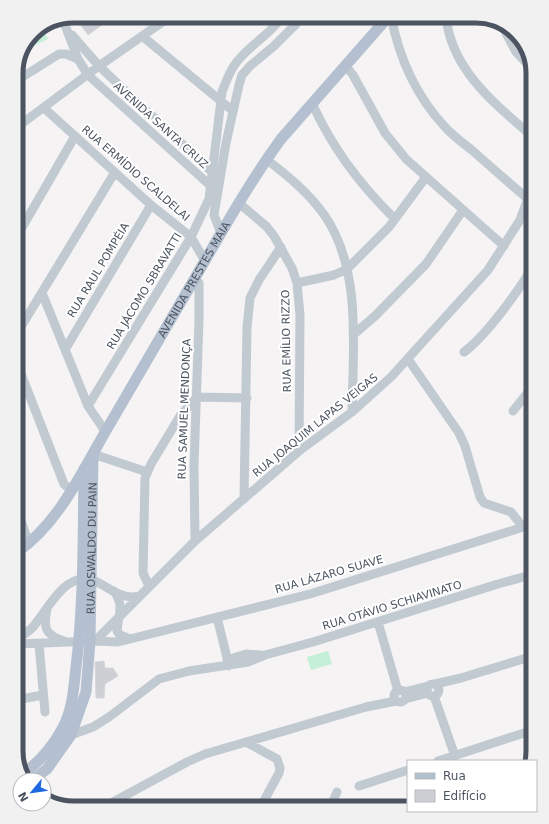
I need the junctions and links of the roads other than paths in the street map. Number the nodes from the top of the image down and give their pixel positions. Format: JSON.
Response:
{"nodes":[{"id":1,"x":161,"y":23,"type":"edge"},
{"id":2,"x":278,"y":23,"type":"edge"},
{"id":3,"x":295,"y":23,"type":"edge"},
{"id":4,"x":384,"y":23,"type":"edge"},
{"id":5,"x":392,"y":23,"type":"edge"},
{"id":6,"x":448,"y":23,"type":"edge"},
{"id":7,"x":65,"y":24,"type":"edge"},
{"id":8,"x":505,"y":33,"type":"edge"},
{"id":9,"x":142,"y":36,"type":"junction"},
{"id":10,"x":522,"y":55,"type":"edge"},
{"id":11,"x":78,"y":59,"type":"junction"},
{"id":12,"x":345,"y":65,"type":"junction"},
{"id":13,"x":99,"y":66,"type":"junction"},
{"id":14,"x":88,"y":74,"type":"junction"},
{"id":15,"x":23,"y":77,"type":"edge"},
{"id":16,"x":221,"y":102,"type":"junction"},
{"id":17,"x":312,"y":103,"type":"junction"},
{"id":18,"x":44,"y":108,"type":"junction"},
{"id":19,"x":232,"y":111,"type":"junction"},
{"id":20,"x":25,"y":122,"type":"joint"},
{"id":21,"x":23,"y":125,"type":"edge"},
{"id":22,"x":526,"y":131,"type":"edge"},
{"id":23,"x":75,"y":136,"type":"junction"},
{"id":24,"x":266,"y":159,"type":"junction"},
{"id":25,"x":211,"y":171,"type":"junction"},
{"id":26,"x":115,"y":172,"type":"junction"},
{"id":27,"x":426,"y":177,"type":"junction"},
{"id":28,"x":220,"y":180,"type":"junction"},
{"id":29,"x":210,"y":185,"type":"junction"},
{"id":30,"x":218,"y":193,"type":"junction"},
{"id":31,"x":526,"y":197,"type":"edge"},
{"id":32,"x":240,"y":204,"type":"junction"},
{"id":33,"x":526,"y":204,"type":"edge"},
{"id":34,"x":151,"y":205,"type":"junction"},
{"id":35,"x":463,"y":210,"type":"junction"},
{"id":36,"x":395,"y":219,"type":"junction"},
{"id":37,"x":23,"y":226,"type":"edge"},
{"id":38,"x":221,"y":233,"type":"junction"},
{"id":39,"x":191,"y":237,"type":"junction"},
{"id":40,"x":504,"y":246,"type":"junction"},
{"id":41,"x":281,"y":247,"type":"junction"},
{"id":42,"x":204,"y":261,"type":"junction"},
{"id":43,"x":347,"y":270,"type":"junction"},
{"id":44,"x":526,"y":276,"type":"edge"},
{"id":45,"x":195,"y":278,"type":"junction"},
{"id":46,"x":297,"y":283,"type":"junction"},
{"id":47,"x":42,"y":293,"type":"junction"},
{"id":48,"x":23,"y":324,"type":"edge"},
{"id":49,"x":353,"y":335,"type":"junction"},
{"id":50,"x":66,"y":348,"type":"junction"},
{"id":51,"x":464,"y":352,"type":"dead end"},
{"id":52,"x":408,"y":359,"type":"junction"},
{"id":53,"x":23,"y":379,"type":"edge"},
{"id":54,"x":526,"y":395,"type":"edge"},
{"id":55,"x":197,"y":397,"type":"junction"},
{"id":56,"x":247,"y":398,"type":"junction"},
{"id":57,"x":88,"y":406,"type":"junction"},
{"id":58,"x":513,"y":411,"type":"dead end"},
{"id":59,"x":352,"y":412,"type":"junction"},
{"id":60,"x":105,"y":432,"type":"junction"},
{"id":61,"x":299,"y":451,"type":"junction"},
{"id":62,"x":93,"y":454,"type":"junction"},
{"id":63,"x":84,"y":469,"type":"junction"},
{"id":64,"x":147,"y":472,"type":"junction"},
{"id":65,"x":71,"y":490,"type":"junction"},
{"id":66,"x":244,"y":499,"type":"junction"},
{"id":67,"x":23,"y":526,"type":"edge"},
{"id":68,"x":526,"y":526,"type":"edge"},
{"id":69,"x":523,"y":527,"type":"junction"},
{"id":70,"x":195,"y":541,"type":"junction"},
{"id":71,"x":29,"y":544,"type":"junction"},
{"id":72,"x":23,"y":548,"type":"edge"},
{"id":73,"x":526,"y":577,"type":"edge"},
{"id":74,"x":86,"y":578,"type":"junction"},
{"id":75,"x":149,"y":586,"type":"junction"},
{"id":76,"x":114,"y":591,"type":"junction"},
{"id":77,"x":139,"y":596,"type":"junction"},
{"id":78,"x":47,"y":606,"type":"junction"},
{"id":79,"x":120,"y":615,"type":"junction"},
{"id":80,"x":217,"y":617,"type":"junction"},
{"id":81,"x":378,"y":622,"type":"junction"},
{"id":82,"x":23,"y":634,"type":"edge"},
{"id":83,"x":130,"y":639,"type":"junction"},
{"id":84,"x":83,"y":642,"type":"junction"},
{"id":85,"x":23,"y":644,"type":"edge"},
{"id":86,"x":38,"y":644,"type":"junction"},
{"id":87,"x":526,"y":658,"type":"edge"},
{"id":88,"x":228,"y":663,"type":"junction"},
{"id":89,"x":433,"y":690,"type":"junction"},
{"id":90,"x":43,"y":695,"type":"junction"},
{"id":91,"x":399,"y":695,"type":"junction"},
{"id":92,"x":23,"y":699,"type":"edge"},
{"id":93,"x":45,"y":712,"type":"dead end"},
{"id":94,"x":526,"y":732,"type":"edge"},
{"id":95,"x":71,"y":735,"type":"junction"},
{"id":96,"x":246,"y":742,"type":"junction"},
{"id":97,"x":455,"y":756,"type":"junction"},
{"id":98,"x":441,"y":760,"type":"edge"},
{"id":99,"x":27,"y":770,"type":"edge"},
{"id":100,"x":407,"y":770,"type":"edge"},
{"id":101,"x":43,"y":772,"type":"edge"},
{"id":102,"x":359,"y":786,"type":"dead end"},
{"id":103,"x":337,"y":792,"type":"dead end"},
{"id":104,"x":115,"y":801,"type":"edge"},
{"id":105,"x":264,"y":801,"type":"edge"},
{"id":106,"x":333,"y":801,"type":"edge"}],
"edges":[{"from":1,"to":9,"type":"street"},
{"from":2,"to":16,"type":"street","name":"RUA JÁCOMO SBRAVATTI"},
{"from":3,"to":19,"type":"street"},
{"from":4,"to":12,"type":"main road","name":"AVENIDA PRESTES MAIA"},
{"from":5,"to":31,"type":"street"},
{"from":6,"to":22,"type":"street"},
{"from":7,"to":11,"type":"street","name":"AVENIDA SANTA CRUZ"},
{"from":7,"to":13,"type":"street","name":"AVENIDA SANTA CRUZ"},
{"from":8,"to":10,"type":"street"},
{"from":9,"to":13,"type":"street"},
{"from":9,"to":16,"type":"street"},
{"from":11,"to":14,"type":"street","name":"AVENIDA SANTA CRUZ"},
{"from":11,"to":15,"type":"street"},
{"from":12,"to":17,"type":"main road","name":"AVENIDA PRESTES MAIA"},
{"from":12,"to":27,"type":"street"},
{"from":13,"to":14,"type":"street"},
{"from":13,"to":25,"type":"street","name":"AVENIDA SANTA CRUZ"},
{"from":14,"to":18,"type":"street"},
{"from":14,"to":29,"type":"street","name":"AVENIDA SANTA CRUZ"},
{"from":16,"to":19,"type":"street"},
{"from":16,"to":25,"type":"street","name":"RUA JÁCOMO SBRAVATTI"},
{"from":17,"to":24,"type":"main road","name":"AVENIDA PRESTES MAIA"},
{"from":17,"to":36,"type":"street"},
{"from":18,"to":20,"type":"street"},
{"from":18,"to":23,"type":"street","name":"RUA ERMÍDIO SCALDELAI"},
{"from":19,"to":28,"type":"street"},
{"from":20,"to":21,"type":"street"},
{"from":23,"to":26,"type":"street","name":"RUA ERMÍDIO SCALDELAI"},
{"from":23,"to":37,"type":"street"},
{"from":24,"to":32,"type":"main road","name":"AVENIDA PRESTES MAIA"},
{"from":24,"to":43,"type":"street"},
{"from":25,"to":28,"type":"street","name":"AVENIDA SANTA CRUZ"},
{"from":25,"to":29,"type":"street","name":"RUA JÁCOMO SBRAVATTI"},
{"from":26,"to":34,"type":"street","name":"RUA ERMÍDIO SCALDELAI"},
{"from":26,"to":47,"type":"street"},
{"from":27,"to":35,"type":"street"},
{"from":27,"to":36,"type":"street"},
{"from":28,"to":30,"type":"street"},
{"from":29,"to":30,"type":"street","name":"AVENIDA SANTA CRUZ"},
{"from":29,"to":39,"type":"street","name":"RUA JÁCOMO SBRAVATTI"},
{"from":30,"to":38,"type":"street"},
{"from":32,"to":38,"type":"main road","name":"AVENIDA PRESTES MAIA"},
{"from":32,"to":41,"type":"street","name":"RUA EMÍLIO RIZZO"},
{"from":33,"to":40,"type":"street","name":"RUA JOAQUIM LAPAS VEIGAS"},
{"from":34,"to":39,"type":"street","name":"RUA ERMÍDIO SCALDELAI"},
{"from":34,"to":50,"type":"street","name":"RUA RAUL POMPÉIA"},
{"from":35,"to":40,"type":"street"},
{"from":35,"to":49,"type":"street"},
{"from":36,"to":43,"type":"street"},
{"from":38,"to":42,"type":"main road","name":"AVENIDA PRESTES MAIA"},
{"from":39,"to":42,"type":"street","name":"RUA ERMÍDIO SCALDELAI"},
{"from":39,"to":57,"type":"street","name":"RUA JÁCOMO SBRAVATTI"},
{"from":40,"to":52,"type":"street","name":"RUA JOAQUIM LAPAS VEIGAS"},
{"from":41,"to":46,"type":"street","name":"RUA EMÍLIO RIZZO"},
{"from":41,"to":56,"type":"street"},
{"from":42,"to":45,"type":"main road","name":"AVENIDA PRESTES MAIA"},
{"from":43,"to":46,"type":"street"},
{"from":43,"to":49,"type":"street"},
{"from":44,"to":51,"type":"street"},
{"from":45,"to":55,"type":"street","name":"RUA SAMUEL MENDONÇA"},
{"from":45,"to":60,"type":"main road","name":"AVENIDA PRESTES MAIA"},
{"from":46,"to":61,"type":"street","name":"RUA EMÍLIO RIZZO"},
{"from":47,"to":48,"type":"street"},
{"from":47,"to":50,"type":"street"},
{"from":49,"to":59,"type":"street"},
{"from":50,"to":57,"type":"street"},
{"from":52,"to":59,"type":"street","name":"RUA JOAQUIM LAPAS VEIGAS"},
{"from":52,"to":69,"type":"street"},
{"from":53,"to":65,"type":"street"},
{"from":54,"to":58,"type":"street"},
{"from":55,"to":56,"type":"street"},
{"from":55,"to":64,"type":"street"},
{"from":55,"to":70,"type":"street","name":"RUA SAMUEL MENDONÇA"},
{"from":56,"to":66,"type":"street"},
{"from":57,"to":60,"type":"street"},
{"from":59,"to":61,"type":"street","name":"RUA JOAQUIM LAPAS VEIGAS"},
{"from":60,"to":62,"type":"main road","name":"AVENIDA PRESTES MAIA"},
{"from":61,"to":66,"type":"street","name":"RUA JOAQUIM LAPAS VEIGAS"},
{"from":62,"to":63,"type":"main road","name":"AVENIDA PRESTES MAIA"},
{"from":62,"to":64,"type":"street"},
{"from":62,"to":74,"type":"main road","name":"RUA OSWALDO DU PAIN"},
{"from":63,"to":65,"type":"main road","name":"AVENIDA PRESTES MAIA"},
{"from":63,"to":74,"type":"main road","name":"RUA OSWALDO DU PAIN"},
{"from":64,"to":75,"type":"street"},
{"from":65,"to":71,"type":"main road","name":"AVENIDA PRESTES MAIA"},
{"from":66,"to":70,"type":"street","name":"RUA JOAQUIM LAPAS VEIGAS"},
{"from":67,"to":71,"type":"street"},
{"from":68,"to":69,"type":"street","name":"RUA LÁZARO SUAVE"},
{"from":69,"to":80,"type":"street","name":"RUA LÁZARO SUAVE"},
{"from":70,"to":75,"type":"street","name":"RUA JOAQUIM LAPAS VEIGAS"},
{"from":71,"to":72,"type":"main road","name":"AVENIDA PRESTES MAIA"},
{"from":73,"to":81,"type":"street","name":"RUA OTÁVIO SCHIAVINATO"},
{"from":74,"to":76,"type":"street"},
{"from":74,"to":78,"type":"street"},
{"from":74,"to":84,"type":"main road","name":"RUA OSWALDO DU PAIN"},
{"from":75,"to":77,"type":"street","name":"RUA JOAQUIM LAPAS VEIGAS"},
{"from":76,"to":77,"type":"street"},
{"from":76,"to":79,"type":"street"},
{"from":77,"to":79,"type":"street","name":"RUA JOAQUIM LAPAS VEIGAS"},
{"from":78,"to":82,"type":"street"},
{"from":78,"to":84,"type":"street"},
{"from":79,"to":83,"type":"street"},
{"from":79,"to":84,"type":"street","name":"RUA JOAQUIM LAPAS VEIGAS"},
{"from":80,"to":83,"type":"street","name":"RUA LÁZARO SUAVE"},
{"from":80,"to":88,"type":"street"},
{"from":81,"to":88,"type":"street","name":"RUA OTÁVIO SCHIAVINATO"},
{"from":81,"to":91,"type":"street"},
{"from":83,"to":84,"type":"street","name":"RUA LÁZARO SUAVE"},
{"from":84,"to":86,"type":"street","name":"RUA LÁZARO SUAVE"},
{"from":84,"to":95,"type":"main road"},
{"from":84,"to":99,"type":"main road"},
{"from":85,"to":86,"type":"street","name":"RUA LÁZARO SUAVE"},
{"from":86,"to":90,"type":"street"},
{"from":87,"to":89,"type":"street"},
{"from":88,"to":95,"type":"street","name":"RUA OTÁVIO SCHIAVINATO"},
{"from":89,"to":91,"type":"street"},
{"from":89,"to":97,"type":"street"},
{"from":90,"to":92,"type":"street"},
{"from":90,"to":93,"type":"street"},
{"from":91,"to":96,"type":"street"},
{"from":94,"to":97,"type":"street"},
{"from":95,"to":101,"type":"main road"},
{"from":96,"to":104,"type":"street"},
{"from":96,"to":105,"type":"street"},
{"from":97,"to":98,"type":"street"},
{"from":100,"to":102,"type":"street"},
{"from":103,"to":106,"type":"street"}]}
